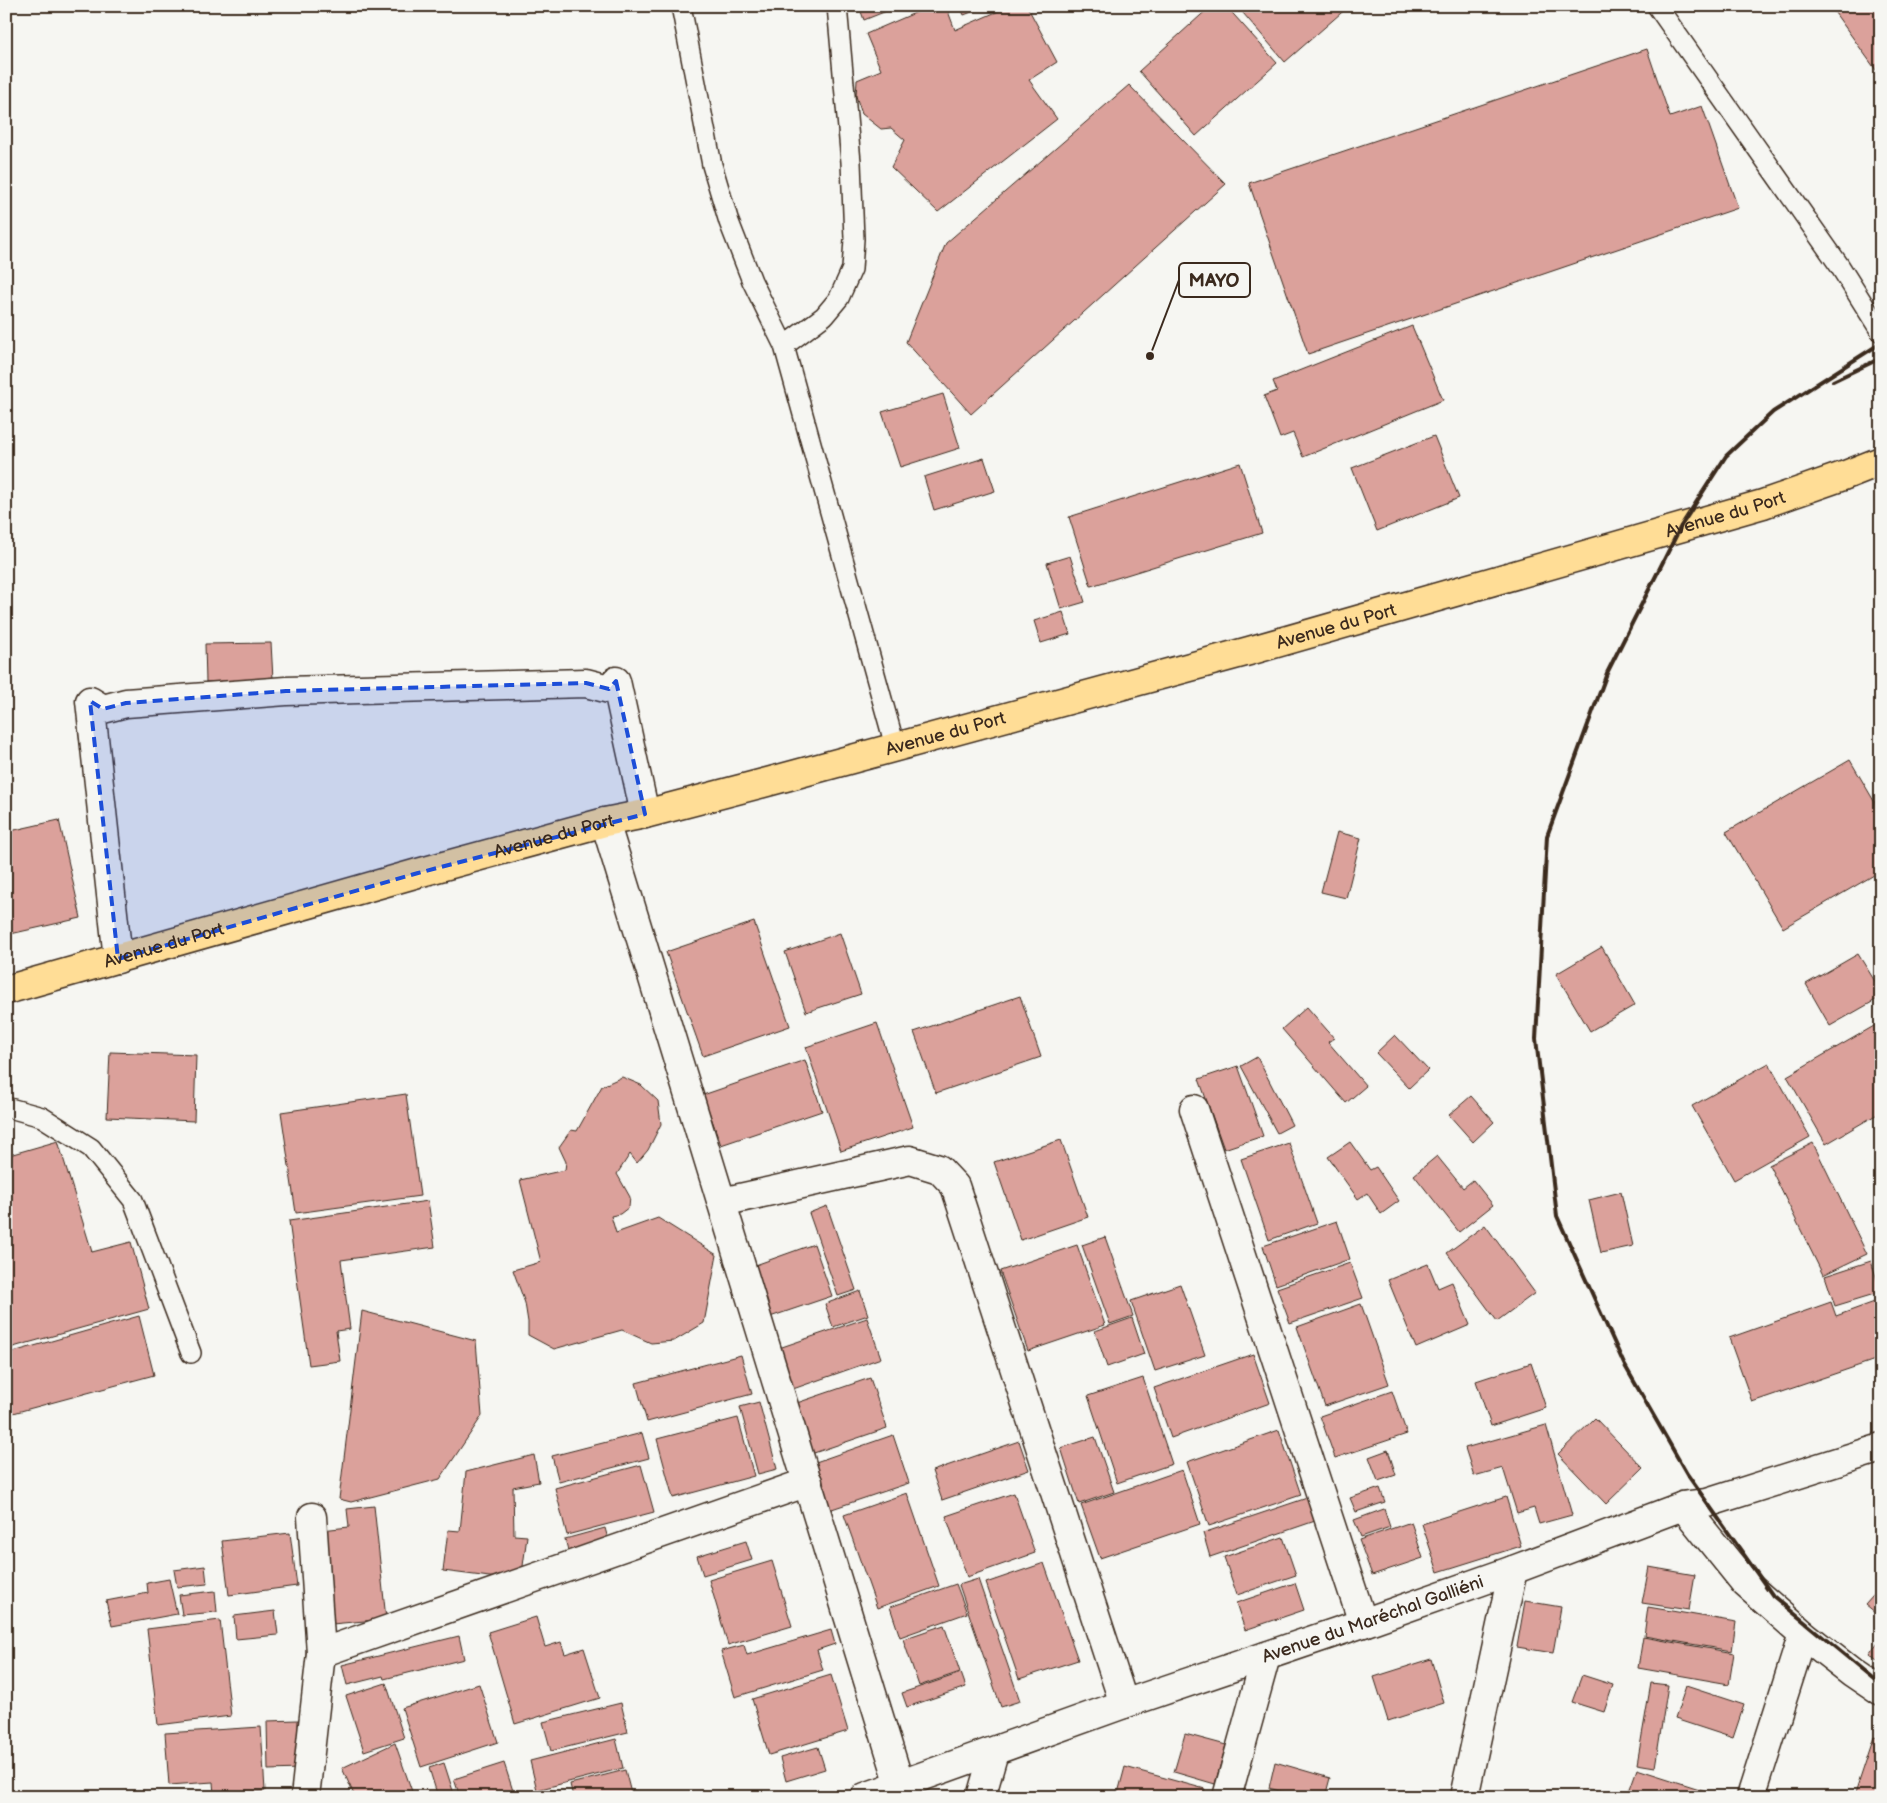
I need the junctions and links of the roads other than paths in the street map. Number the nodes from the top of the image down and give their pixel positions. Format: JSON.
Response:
{"nodes":[{"id":1,"x":681,"y":6,"type":"edge"},
{"id":2,"x":837,"y":6,"type":"edge"},
{"id":3,"x":1657,"y":6,"type":"edge"},
{"id":4,"x":1881,"y":332,"type":"edge"},
{"id":5,"x":784,"y":346,"type":"junction"},
{"id":6,"x":1881,"y":461,"type":"edge"},
{"id":7,"x":895,"y":746,"type":"junction"},
{"id":8,"x":645,"y":814,"type":"junction"},
{"id":9,"x":605,"y":822,"type":"junction"},
{"id":10,"x":118,"y":959,"type":"junction"},
{"id":11,"x":6,"y":990,"type":"edge"},
{"id":12,"x":6,"y":1108,"type":"edge"},
{"id":13,"x":1194,"y":1109,"type":"dead end"},
{"id":14,"x":722,"y":1202,"type":"junction"},
{"id":15,"x":191,"y":1353,"type":"dead end"},
{"id":16,"x":1881,"y":1448,"type":"edge"},
{"id":17,"x":808,"y":1482,"type":"junction"},
{"id":18,"x":1683,"y":1506,"type":"junction"},
{"id":19,"x":312,"y":1517,"type":"dead end"},
{"id":20,"x":1513,"y":1570,"type":"junction"},
{"id":21,"x":1363,"y":1623,"type":"junction"},
{"id":22,"x":1803,"y":1634,"type":"junction"},
{"id":23,"x":321,"y":1653,"type":"junction"},
{"id":24,"x":1266,"y":1656,"type":"junction"},
{"id":25,"x":1881,"y":1692,"type":"edge"},
{"id":26,"x":1124,"y":1704,"type":"junction"},
{"id":27,"x":994,"y":1752,"type":"junction"},
{"id":28,"x":900,"y":1785,"type":"junction"},
{"id":29,"x":305,"y":1797,"type":"edge"},
{"id":30,"x":865,"y":1797,"type":"edge"},
{"id":31,"x":981,"y":1797,"type":"edge"},
{"id":32,"x":1228,"y":1797,"type":"edge"},
{"id":33,"x":1464,"y":1797,"type":"edge"},
{"id":34,"x":1751,"y":1797,"type":"edge"}],
"edges":[{"from":1,"to":5,"type":"lane"},
{"from":2,"to":5,"type":"lane"},
{"from":3,"to":4,"type":"lane"},
{"from":5,"to":7,"type":"lane"},
{"from":6,"to":7,"type":"main road","name":"Avenue du Port"},
{"from":7,"to":8,"type":"main road","name":"Avenue du Port"},
{"from":8,"to":9,"type":"main road","name":"Avenue du Port"},
{"from":8,"to":10,"type":"street"},
{"from":9,"to":10,"type":"main road","name":"Avenue du Port"},
{"from":9,"to":14,"type":"street"},
{"from":10,"to":11,"type":"main road","name":"Avenue du Port"},
{"from":12,"to":15,"type":"lane"},
{"from":13,"to":21,"type":"street"},
{"from":14,"to":17,"type":"street"},
{"from":14,"to":26,"type":"street"},
{"from":16,"to":18,"type":"street","name":"Avenue du Maréchal Galliéni"},
{"from":17,"to":23,"type":"street"},
{"from":17,"to":28,"type":"street"},
{"from":18,"to":20,"type":"street","name":"Avenue du Maréchal Galliéni"},
{"from":18,"to":22,"type":"street"},
{"from":19,"to":23,"type":"street"},
{"from":20,"to":21,"type":"street","name":"Avenue du Maréchal Galliéni"},
{"from":20,"to":33,"type":"street"},
{"from":21,"to":24,"type":"street","name":"Avenue du Maréchal Galliéni"},
{"from":22,"to":25,"type":"street"},
{"from":22,"to":34,"type":"street"},
{"from":23,"to":29,"type":"street"},
{"from":24,"to":26,"type":"street","name":"Avenue du Maréchal Galliéni"},
{"from":24,"to":32,"type":"street"},
{"from":26,"to":27,"type":"street","name":"Avenue du Maréchal Galliéni"},
{"from":27,"to":28,"type":"street","name":"Avenue du Maréchal Galliéni"},
{"from":27,"to":31,"type":"street"},
{"from":28,"to":30,"type":"street","name":"Avenue du Maréchal Galliéni"}]}
